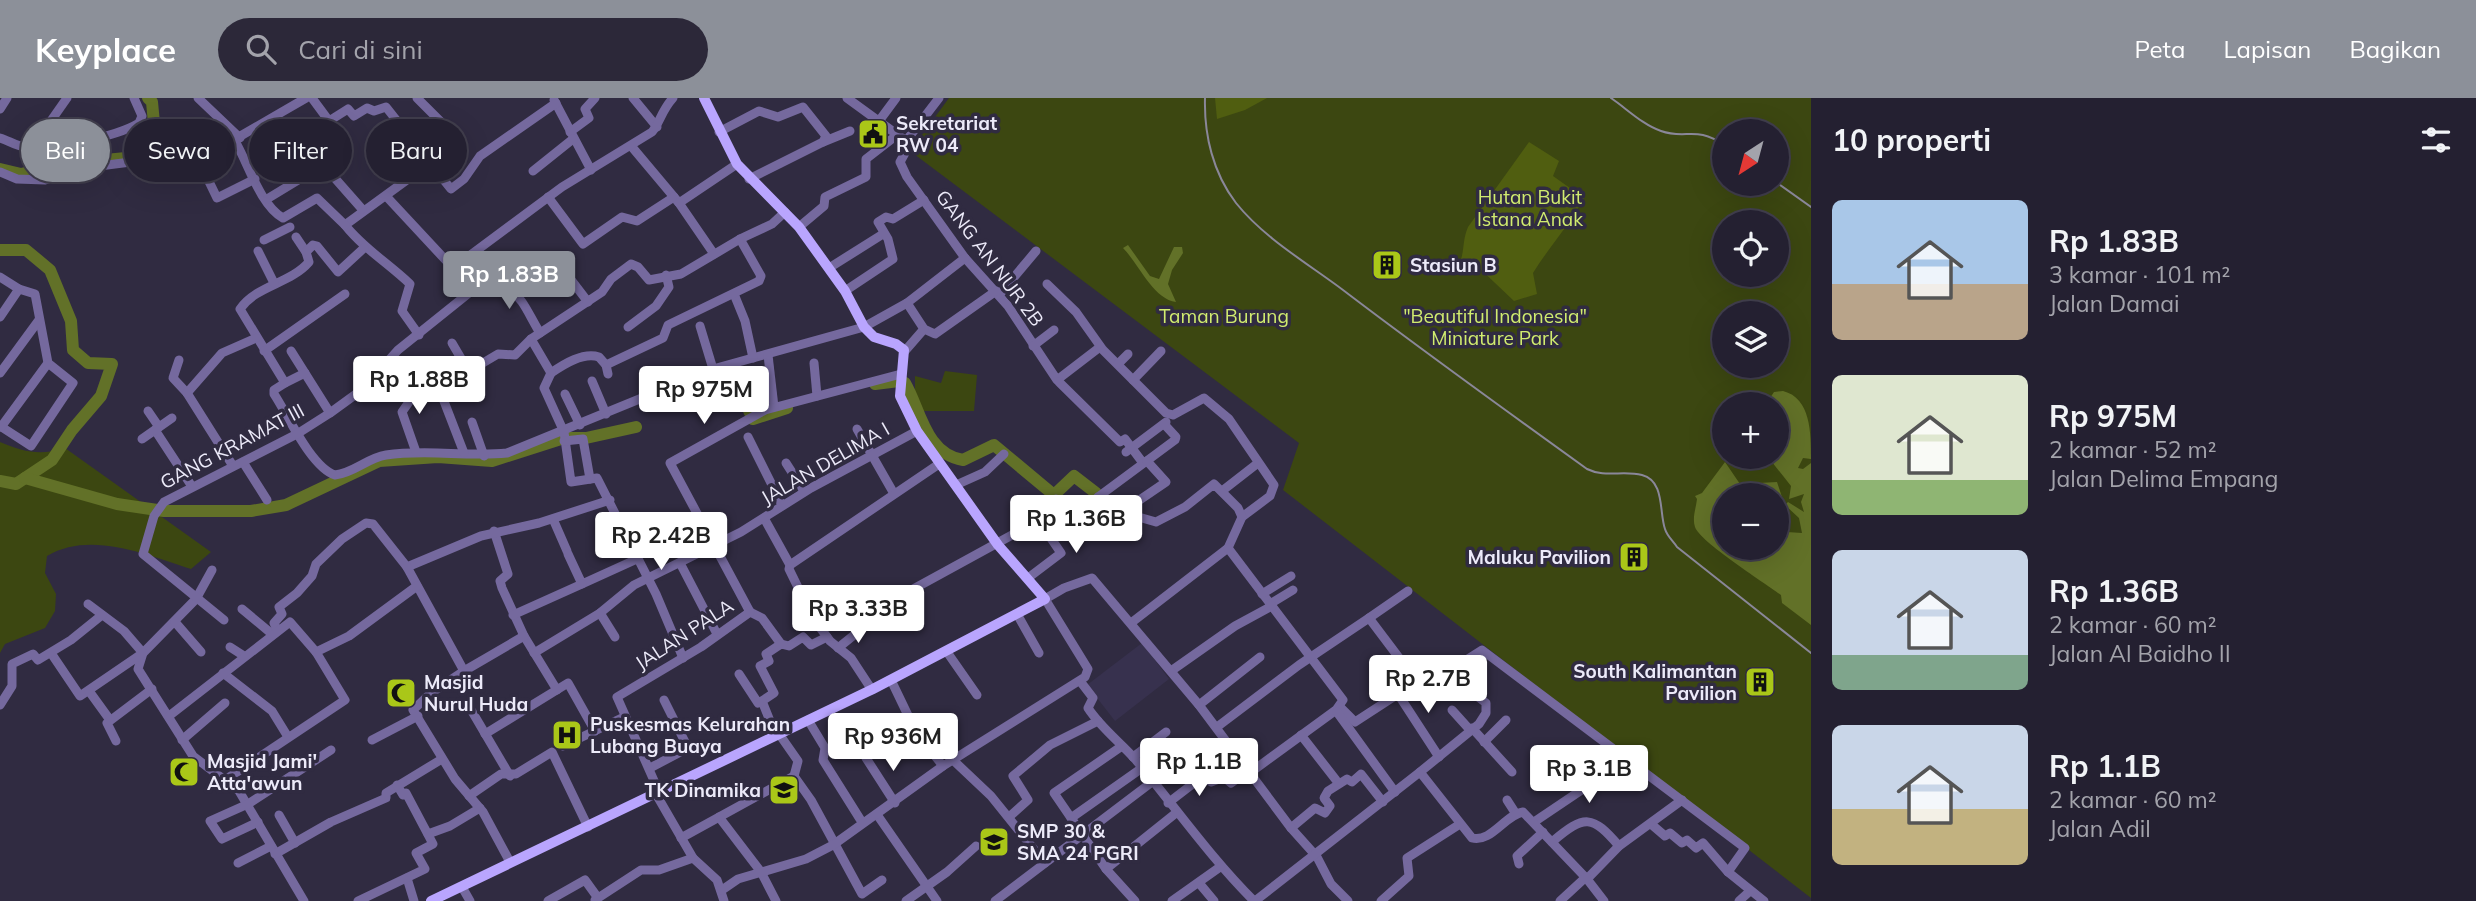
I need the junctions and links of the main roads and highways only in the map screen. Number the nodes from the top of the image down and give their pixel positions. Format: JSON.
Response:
{"nodes":[{"id":1,"x":704,"y":98,"type":"edge"},
{"id":2,"x":431,"y":901,"type":"edge"}],
"edges":[{"from":1,"to":2,"type":"main road"}]}
